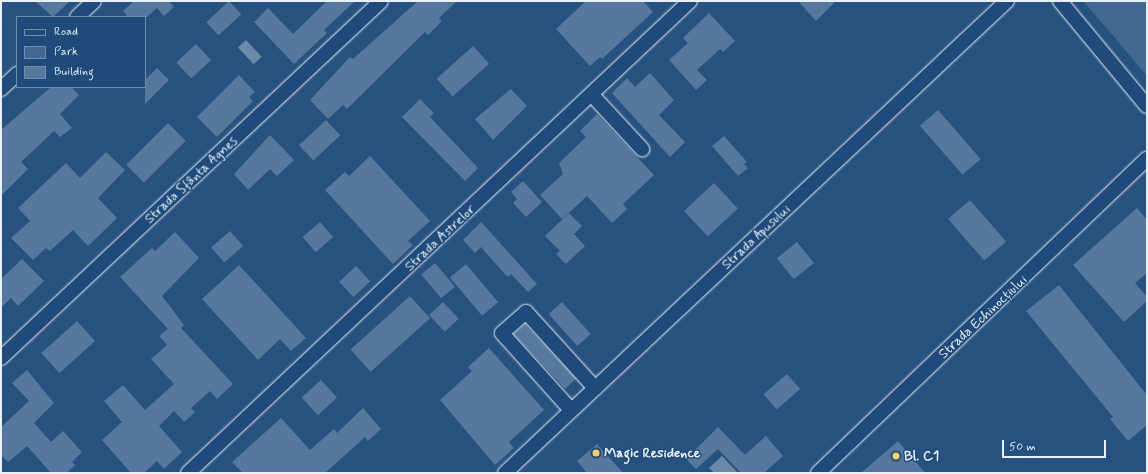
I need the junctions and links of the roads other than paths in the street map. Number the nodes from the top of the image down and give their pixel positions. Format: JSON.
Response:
{"nodes":[{"id":1,"x":381,"y":1,"type":"edge"},
{"id":2,"x":690,"y":1,"type":"edge"},
{"id":3,"x":1007,"y":1,"type":"edge"},
{"id":4,"x":1060,"y":1,"type":"edge"},
{"id":5,"x":88,"y":3,"type":"edge"},
{"id":6,"x":78,"y":16,"type":"edge"},
{"id":7,"x":16,"y":75,"type":"edge"},
{"id":8,"x":1,"y":89,"type":"edge"},
{"id":9,"x":592,"y":95,"type":"junction"},
{"id":10,"x":1147,"y":106,"type":"edge"},
{"id":11,"x":642,"y":149,"type":"dead end"},
{"id":12,"x":1147,"y":159,"type":"edge"},
{"id":13,"x":1,"y":358,"type":"edge"},
{"id":14,"x":595,"y":388,"type":"junction"},
{"id":15,"x":571,"y":410,"type":"junction"},
{"id":16,"x":188,"y":473,"type":"edge"},
{"id":17,"x":505,"y":473,"type":"edge"},
{"id":18,"x":818,"y":473,"type":"edge"}],
"edges":[{"from":1,"to":13,"type":"street","name":"Strada Sfânta Agnes"},
{"from":2,"to":9,"type":"street","name":"Strada Astrelor"},
{"from":3,"to":14,"type":"street","name":"Strada Apusului"},
{"from":4,"to":10,"type":"street"},
{"from":5,"to":6,"type":"street"},
{"from":7,"to":8,"type":"street"},
{"from":9,"to":11,"type":"street"},
{"from":9,"to":16,"type":"street","name":"Strada Astrelor"},
{"from":12,"to":18,"type":"street","name":"Strada Echinocțiului"},
{"from":14,"to":15,"type":"street","name":"Strada Apusului"},
{"from":14,"to":15,"type":"street"},
{"from":15,"to":17,"type":"street","name":"Strada Apusului"}]}
